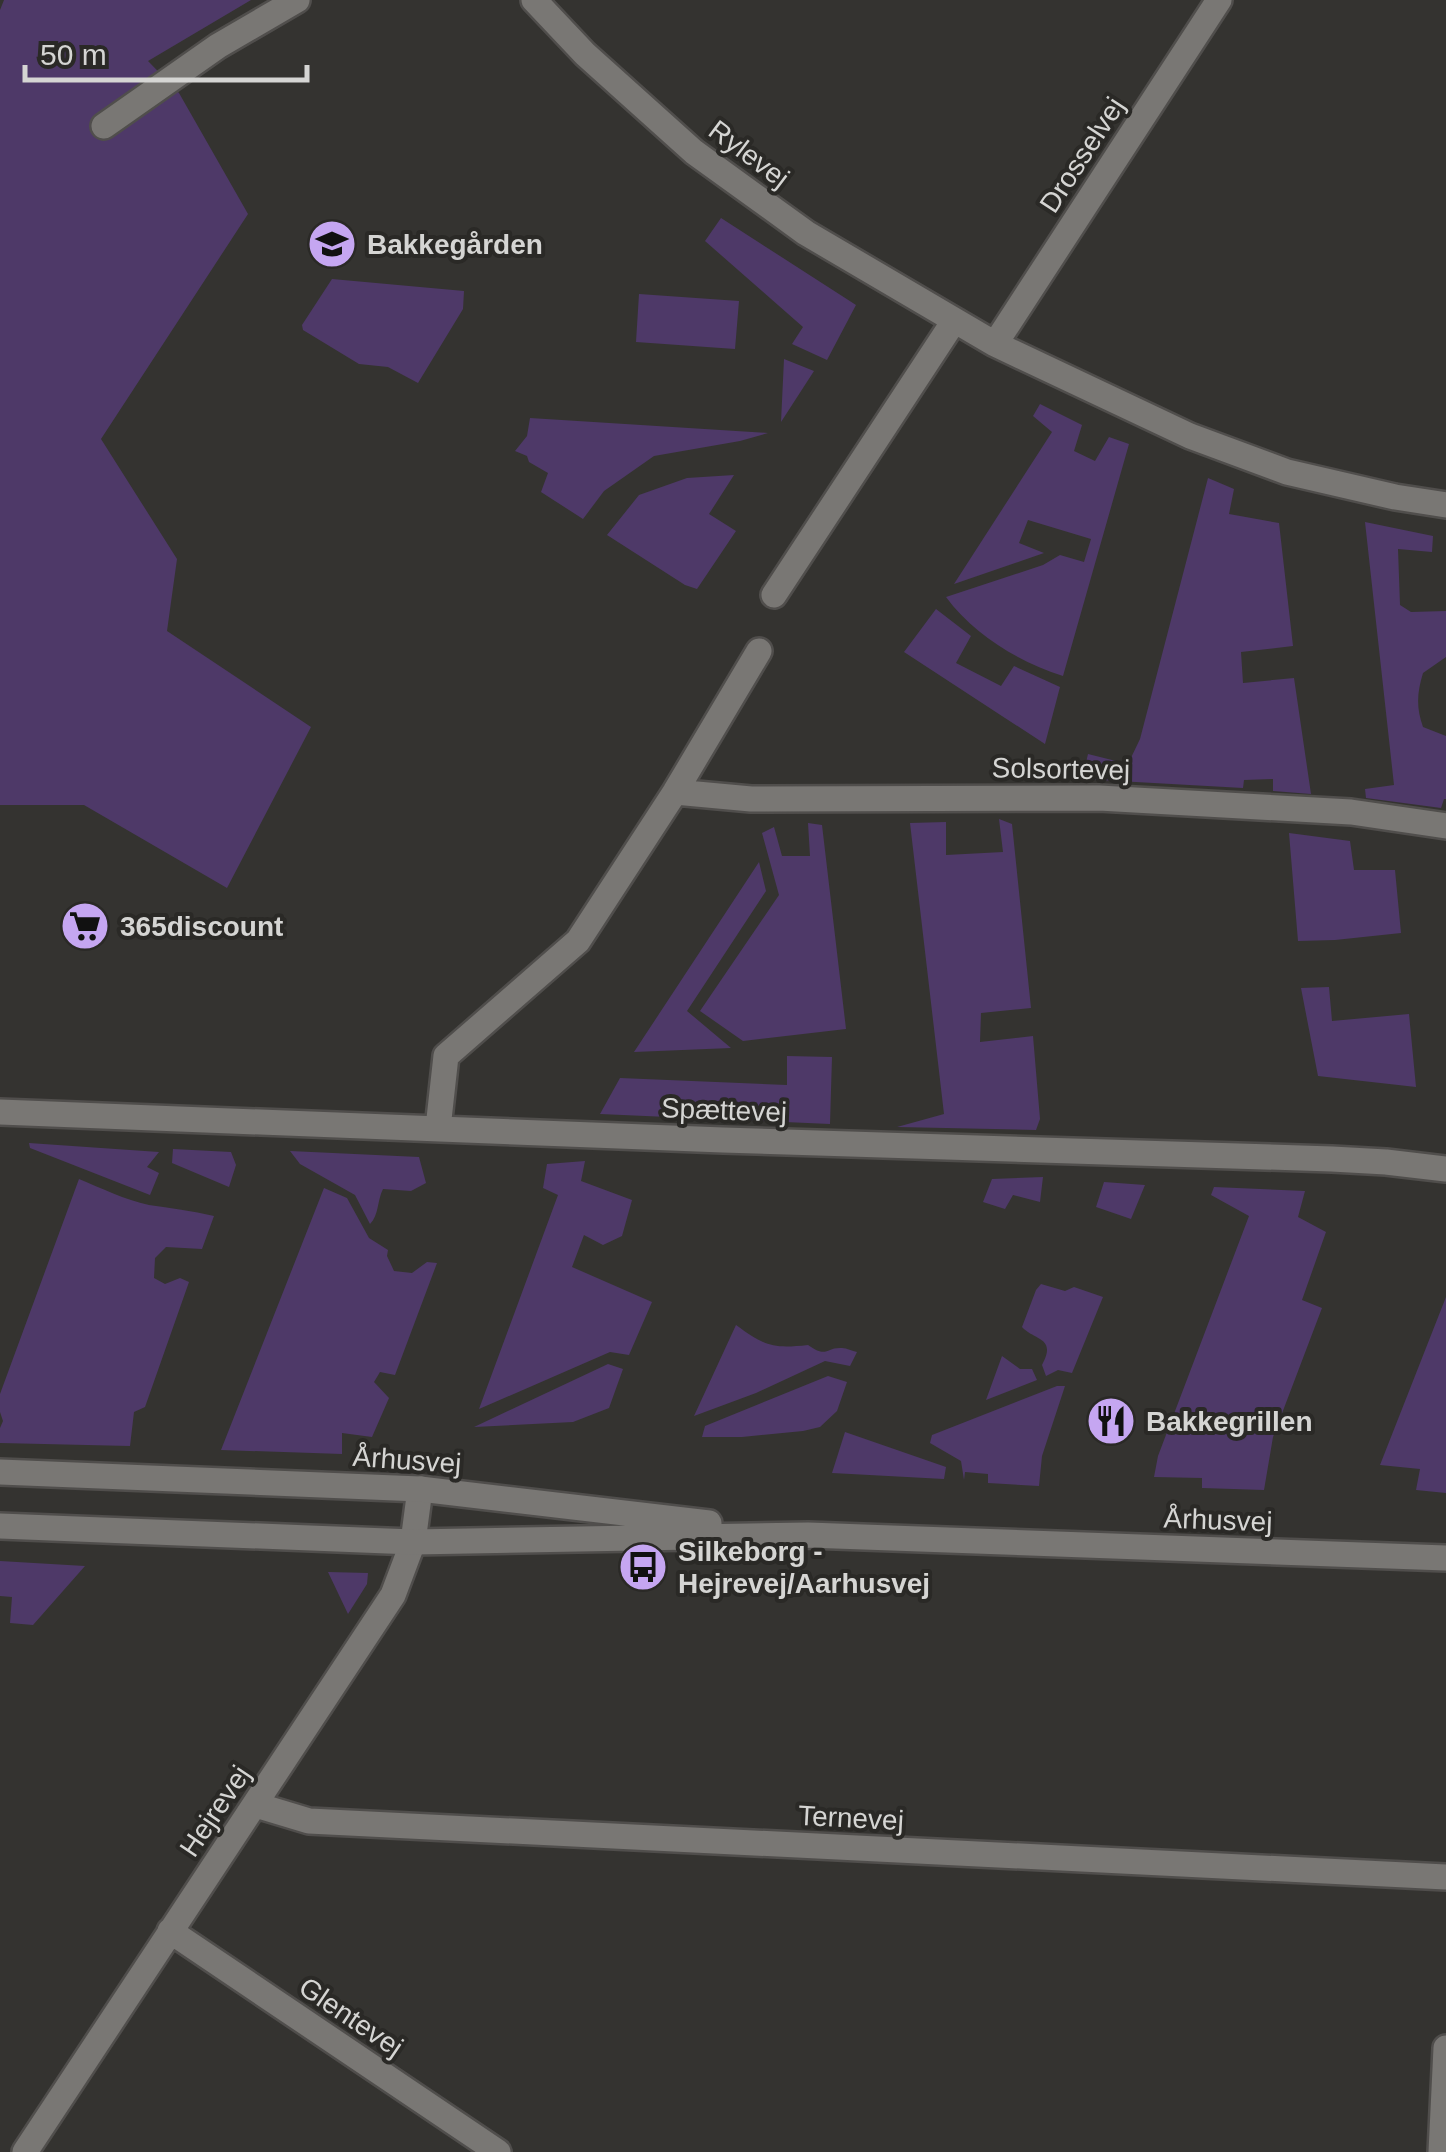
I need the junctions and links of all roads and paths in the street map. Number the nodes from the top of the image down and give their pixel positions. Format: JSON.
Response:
{"nodes":[{"id":1,"x":297,"y":0,"type":"edge"},
{"id":2,"x":534,"y":0,"type":"edge"},
{"id":3,"x":1219,"y":0,"type":"edge"},
{"id":4,"x":104,"y":126,"type":"dead end"},
{"id":5,"x":954,"y":321,"type":"junction"},
{"id":6,"x":995,"y":344,"type":"junction"},
{"id":7,"x":1446,"y":505,"type":"edge"},
{"id":8,"x":774,"y":595,"type":"dead end"},
{"id":9,"x":759,"y":651,"type":"dead end"},
{"id":10,"x":675,"y":792,"type":"junction"},
{"id":11,"x":1446,"y":826,"type":"edge"},
{"id":12,"x":0,"y":1112,"type":"edge"},
{"id":13,"x":438,"y":1128,"type":"junction"},
{"id":14,"x":1446,"y":1168,"type":"edge"},
{"id":15,"x":0,"y":1472,"type":"edge"},
{"id":16,"x":420,"y":1489,"type":"junction"},
{"id":17,"x":0,"y":1526,"type":"edge"},
{"id":18,"x":808,"y":1534,"type":"junction"},
{"id":19,"x":412,"y":1542,"type":"junction"},
{"id":20,"x":1446,"y":1558,"type":"edge"},
{"id":21,"x":256,"y":1806,"type":"junction"},
{"id":22,"x":1446,"y":1877,"type":"edge"},
{"id":23,"x":170,"y":1931,"type":"junction"},
{"id":24,"x":1446,"y":2048,"type":"edge"},
{"id":25,"x":25,"y":2152,"type":"edge"},
{"id":26,"x":498,"y":2152,"type":"edge"},
{"id":27,"x":1441,"y":2152,"type":"edge"}],
"edges":[{"from":1,"to":4,"type":"street"},
{"from":2,"to":5,"type":"street","name":"Rylevej"},
{"from":3,"to":6,"type":"street","name":"Drosselvej"},
{"from":5,"to":6,"type":"street","name":"Rylevej"},
{"from":5,"to":8,"type":"street"},
{"from":6,"to":7,"type":"street","name":"Rylevej"},
{"from":9,"to":10,"type":"street"},
{"from":10,"to":11,"type":"street","name":"Solsortevej"},
{"from":10,"to":13,"type":"street"},
{"from":12,"to":13,"type":"street","name":"Spættevej"},
{"from":13,"to":14,"type":"street","name":"Spættevej"},
{"from":15,"to":16,"type":"street","name":"Århusvej"},
{"from":16,"to":18,"type":"street","name":"Århusvej"},
{"from":16,"to":19,"type":"street","name":"Hejrevej"},
{"from":17,"to":19,"type":"street","name":"Århusvej"},
{"from":18,"to":19,"type":"street","name":"Århusvej"},
{"from":18,"to":20,"type":"street","name":"Århusvej"},
{"from":19,"to":21,"type":"street","name":"Hejrevej"},
{"from":21,"to":22,"type":"street","name":"Ternevej"},
{"from":21,"to":23,"type":"street","name":"Hejrevej"},
{"from":23,"to":25,"type":"street","name":"Hejrevej"},
{"from":23,"to":26,"type":"street","name":"Glentevej"},
{"from":24,"to":27,"type":"street"}]}
